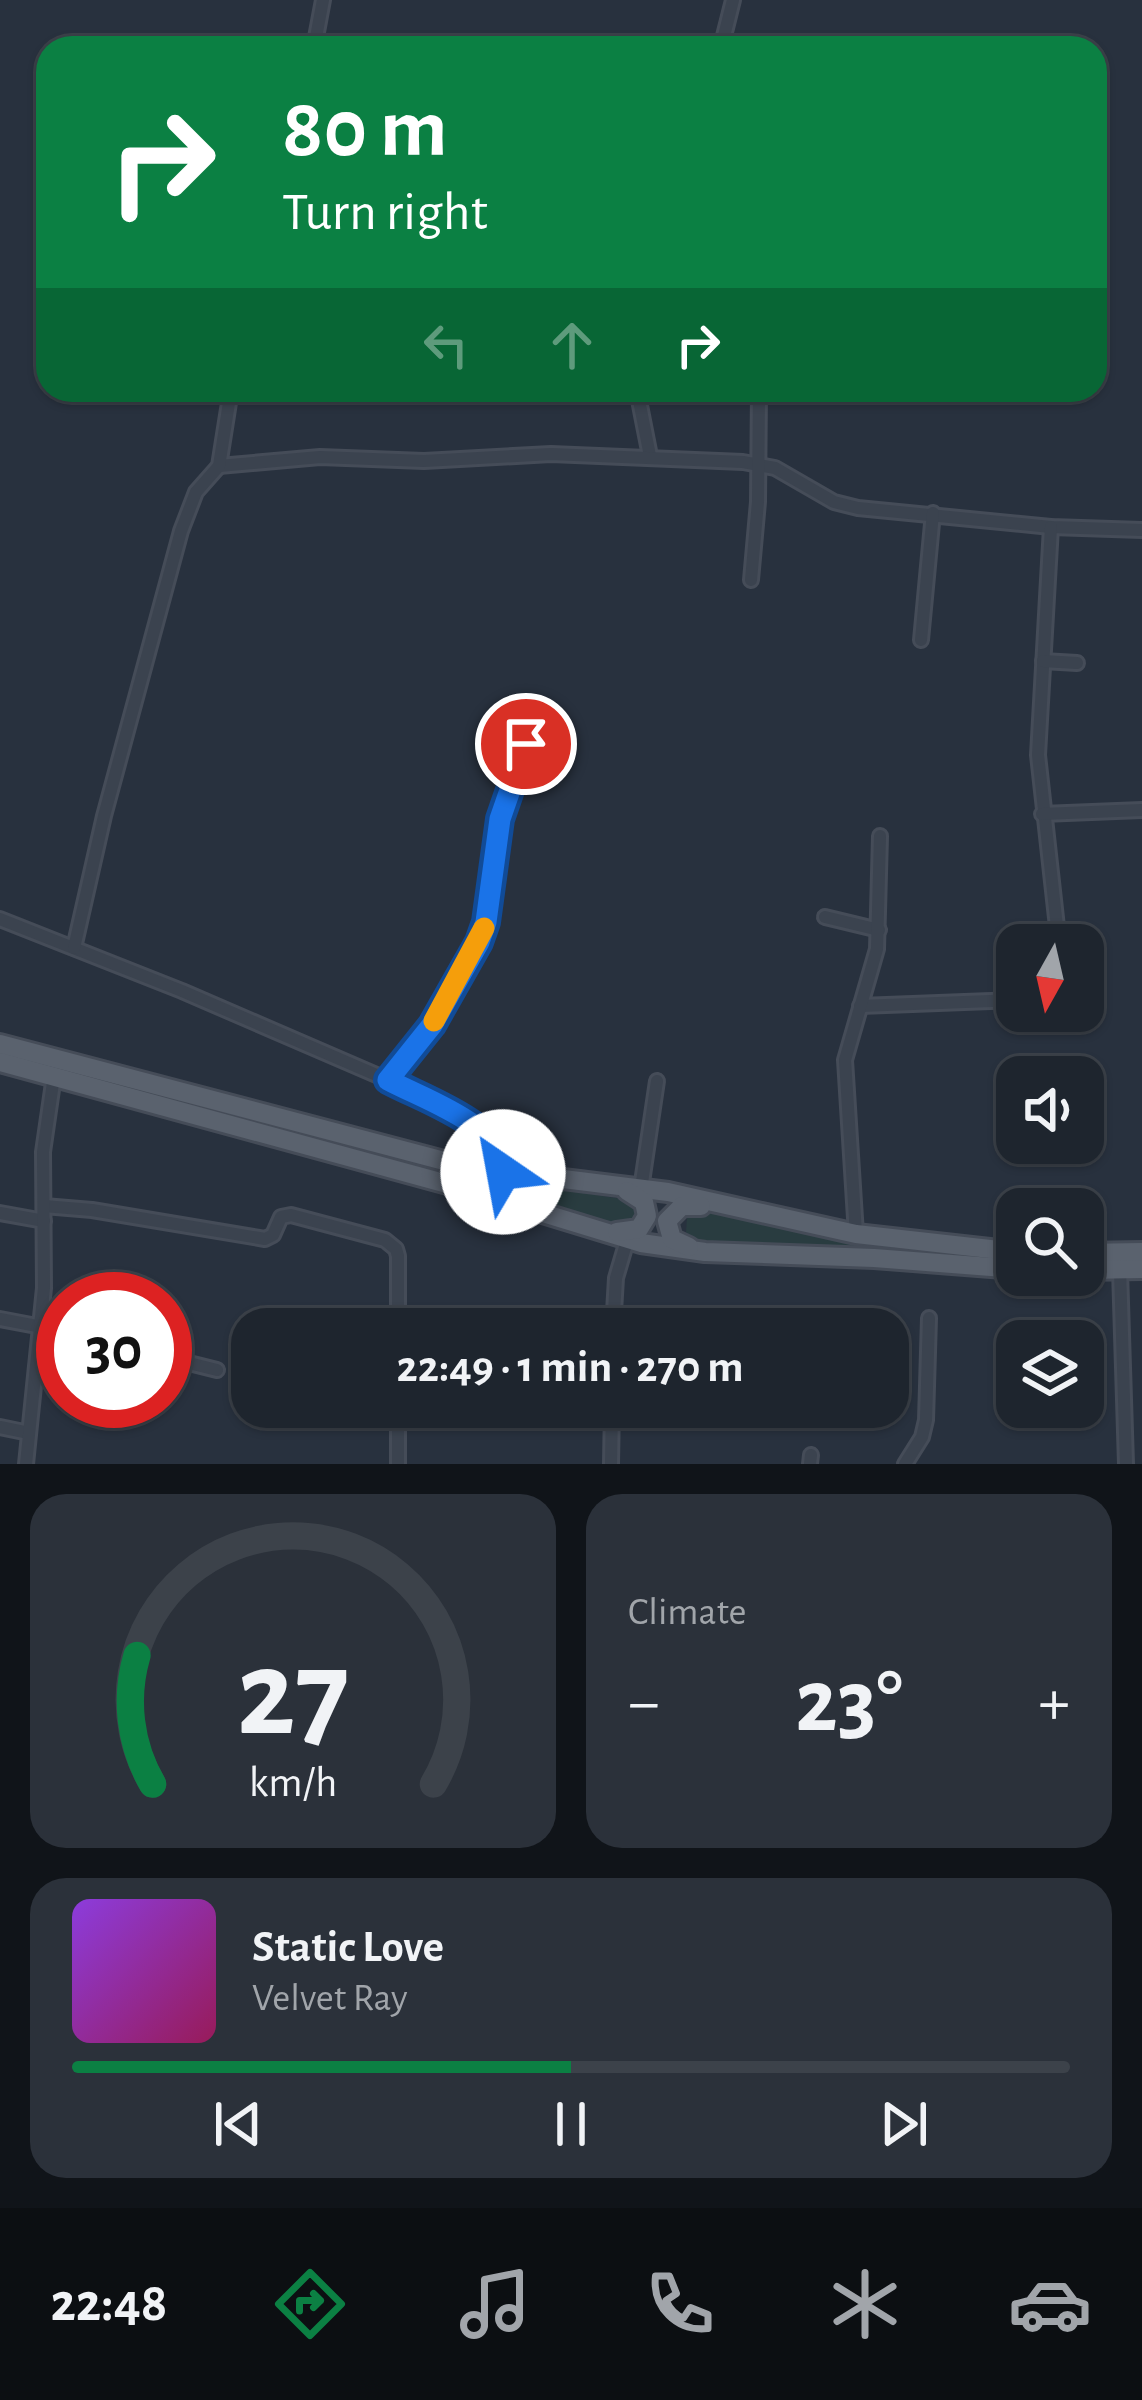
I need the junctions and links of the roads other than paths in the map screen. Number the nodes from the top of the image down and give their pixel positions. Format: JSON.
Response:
{"nodes":[{"id":1,"x":322,"y":0,"type":"edge"},
{"id":2,"x":733,"y":0,"type":"edge"},
{"id":3,"x":316,"y":36,"type":"edge"},
{"id":4,"x":724,"y":36,"type":"edge"},
{"id":5,"x":229,"y":402,"type":"edge"},
{"id":6,"x":639,"y":402,"type":"edge"},
{"id":7,"x":759,"y":402,"type":"edge"},
{"id":8,"x":650,"y":456,"type":"junction"},
{"id":9,"x":759,"y":464,"type":"junction"},
{"id":10,"x":218,"y":466,"type":"junction"},
{"id":11,"x":933,"y":513,"type":"junction"},
{"id":12,"x":1052,"y":527,"type":"junction"},
{"id":13,"x":1142,"y":530,"type":"edge"},
{"id":14,"x":751,"y":580,"type":"dead end"},
{"id":15,"x":921,"y":640,"type":"dead end"},
{"id":16,"x":1042,"y":662,"type":"junction"},
{"id":17,"x":1077,"y":663,"type":"dead end"},
{"id":18,"x":526,"y":744,"type":"dead end"},
{"id":19,"x":1142,"y":810,"type":"edge"},
{"id":20,"x":1042,"y":814,"type":"junction"},
{"id":21,"x":880,"y":836,"type":"dead end"},
{"id":22,"x":825,"y":917,"type":"dead end"},
{"id":23,"x":0,"y":919,"type":"edge"},
{"id":24,"x":1056,"y":924,"type":"edge"},
{"id":25,"x":879,"y":930,"type":"junction"},
{"id":26,"x":74,"y":948,"type":"junction"},
{"id":27,"x":996,"y":1001,"type":"edge"},
{"id":28,"x":860,"y":1006,"type":"junction"},
{"id":29,"x":0,"y":1044,"type":"edge"},
{"id":30,"x":0,"y":1062,"type":"edge"},
{"id":31,"x":54,"y":1076,"type":"junction"},
{"id":32,"x":388,"y":1080,"type":"junction"},
{"id":33,"x":657,"y":1081,"type":"dead end"},
{"id":34,"x":503,"y":1172,"type":"junction"},
{"id":35,"x":599,"y":1184,"type":"junction"},
{"id":36,"x":641,"y":1189,"type":"junction"},
{"id":37,"x":742,"y":1210,"type":"junction"},
{"id":38,"x":0,"y":1214,"type":"edge"},
{"id":39,"x":44,"y":1214,"type":"junction"},
{"id":40,"x":856,"y":1234,"type":"junction"},
{"id":41,"x":628,"y":1237,"type":"junction"},
{"id":42,"x":996,"y":1250,"type":"edge"},
{"id":43,"x":705,"y":1252,"type":"junction"},
{"id":44,"x":1104,"y":1252,"type":"edge"},
{"id":45,"x":1142,"y":1252,"type":"edge"},
{"id":46,"x":996,"y":1267,"type":"edge"},
{"id":47,"x":1142,"y":1269,"type":"edge"},
{"id":48,"x":1104,"y":1270,"type":"edge"},
{"id":49,"x":1120,"y":1270,"type":"junction"},
{"id":50,"x":42,"y":1272,"type":"edge"},
{"id":51,"x":398,"y":1308,"type":"edge"},
{"id":52,"x":615,"y":1308,"type":"edge"},
{"id":53,"x":928,"y":1318,"type":"dead end"},
{"id":54,"x":0,"y":1319,"type":"edge"},
{"id":55,"x":36,"y":1325,"type":"edge"},
{"id":56,"x":192,"y":1364,"type":"edge"},
{"id":57,"x":217,"y":1370,"type":"dead end"},
{"id":58,"x":36,"y":1371,"type":"edge"},
{"id":59,"x":0,"y":1426,"type":"edge"},
{"id":60,"x":398,"y":1428,"type":"edge"},
{"id":61,"x":612,"y":1428,"type":"edge"},
{"id":62,"x":29,"y":1433,"type":"junction"},
{"id":63,"x":26,"y":1464,"type":"edge"},
{"id":64,"x":398,"y":1464,"type":"edge"},
{"id":65,"x":611,"y":1464,"type":"edge"},
{"id":66,"x":905,"y":1464,"type":"edge"},
{"id":67,"x":1126,"y":1464,"type":"edge"}],
"edges":[{"from":1,"to":3,"type":"street"},
{"from":2,"to":4,"type":"street"},
{"from":5,"to":10,"type":"street"},
{"from":6,"to":8,"type":"street"},
{"from":7,"to":9,"type":"street"},
{"from":8,"to":9,"type":"street"},
{"from":8,"to":10,"type":"street"},
{"from":9,"to":11,"type":"street"},
{"from":9,"to":14,"type":"street"},
{"from":10,"to":26,"type":"street"},
{"from":11,"to":12,"type":"street"},
{"from":11,"to":15,"type":"street"},
{"from":12,"to":13,"type":"street"},
{"from":12,"to":16,"type":"street"},
{"from":16,"to":17,"type":"street"},
{"from":16,"to":20,"type":"street"},
{"from":18,"to":32,"type":"street"},
{"from":19,"to":20,"type":"street"},
{"from":20,"to":24,"type":"street"},
{"from":21,"to":25,"type":"street"},
{"from":22,"to":25,"type":"street"},
{"from":23,"to":26,"type":"street"},
{"from":25,"to":28,"type":"street"},
{"from":26,"to":32,"type":"street"},
{"from":27,"to":28,"type":"street"},
{"from":28,"to":40,"type":"street"},
{"from":29,"to":34,"type":"main road"},
{"from":30,"to":31,"type":"main road"},
{"from":31,"to":39,"type":"street"},
{"from":31,"to":41,"type":"main road"},
{"from":32,"to":34,"type":"street"},
{"from":33,"to":36,"type":"street"},
{"from":34,"to":35,"type":"main road"},
{"from":35,"to":36,"type":"main road"},
{"from":35,"to":41,"type":"main road"},
{"from":36,"to":37,"type":"main road"},
{"from":37,"to":40,"type":"main road"},
{"from":37,"to":43,"type":"main road"},
{"from":38,"to":39,"type":"street"},
{"from":39,"to":50,"type":"street"},
{"from":39,"to":51,"type":"street"},
{"from":40,"to":42,"type":"main road"},
{"from":41,"to":43,"type":"main road"},
{"from":41,"to":52,"type":"street"},
{"from":43,"to":46,"type":"main road"},
{"from":44,"to":45,"type":"main road"},
{"from":47,"to":49,"type":"main road"},
{"from":48,"to":49,"type":"main road"},
{"from":49,"to":67,"type":"street"},
{"from":53,"to":66,"type":"street"},
{"from":54,"to":55,"type":"street"},
{"from":56,"to":57,"type":"street"},
{"from":58,"to":62,"type":"street"},
{"from":59,"to":62,"type":"street"},
{"from":60,"to":64,"type":"street"},
{"from":61,"to":65,"type":"street"},
{"from":62,"to":63,"type":"street"}]}
